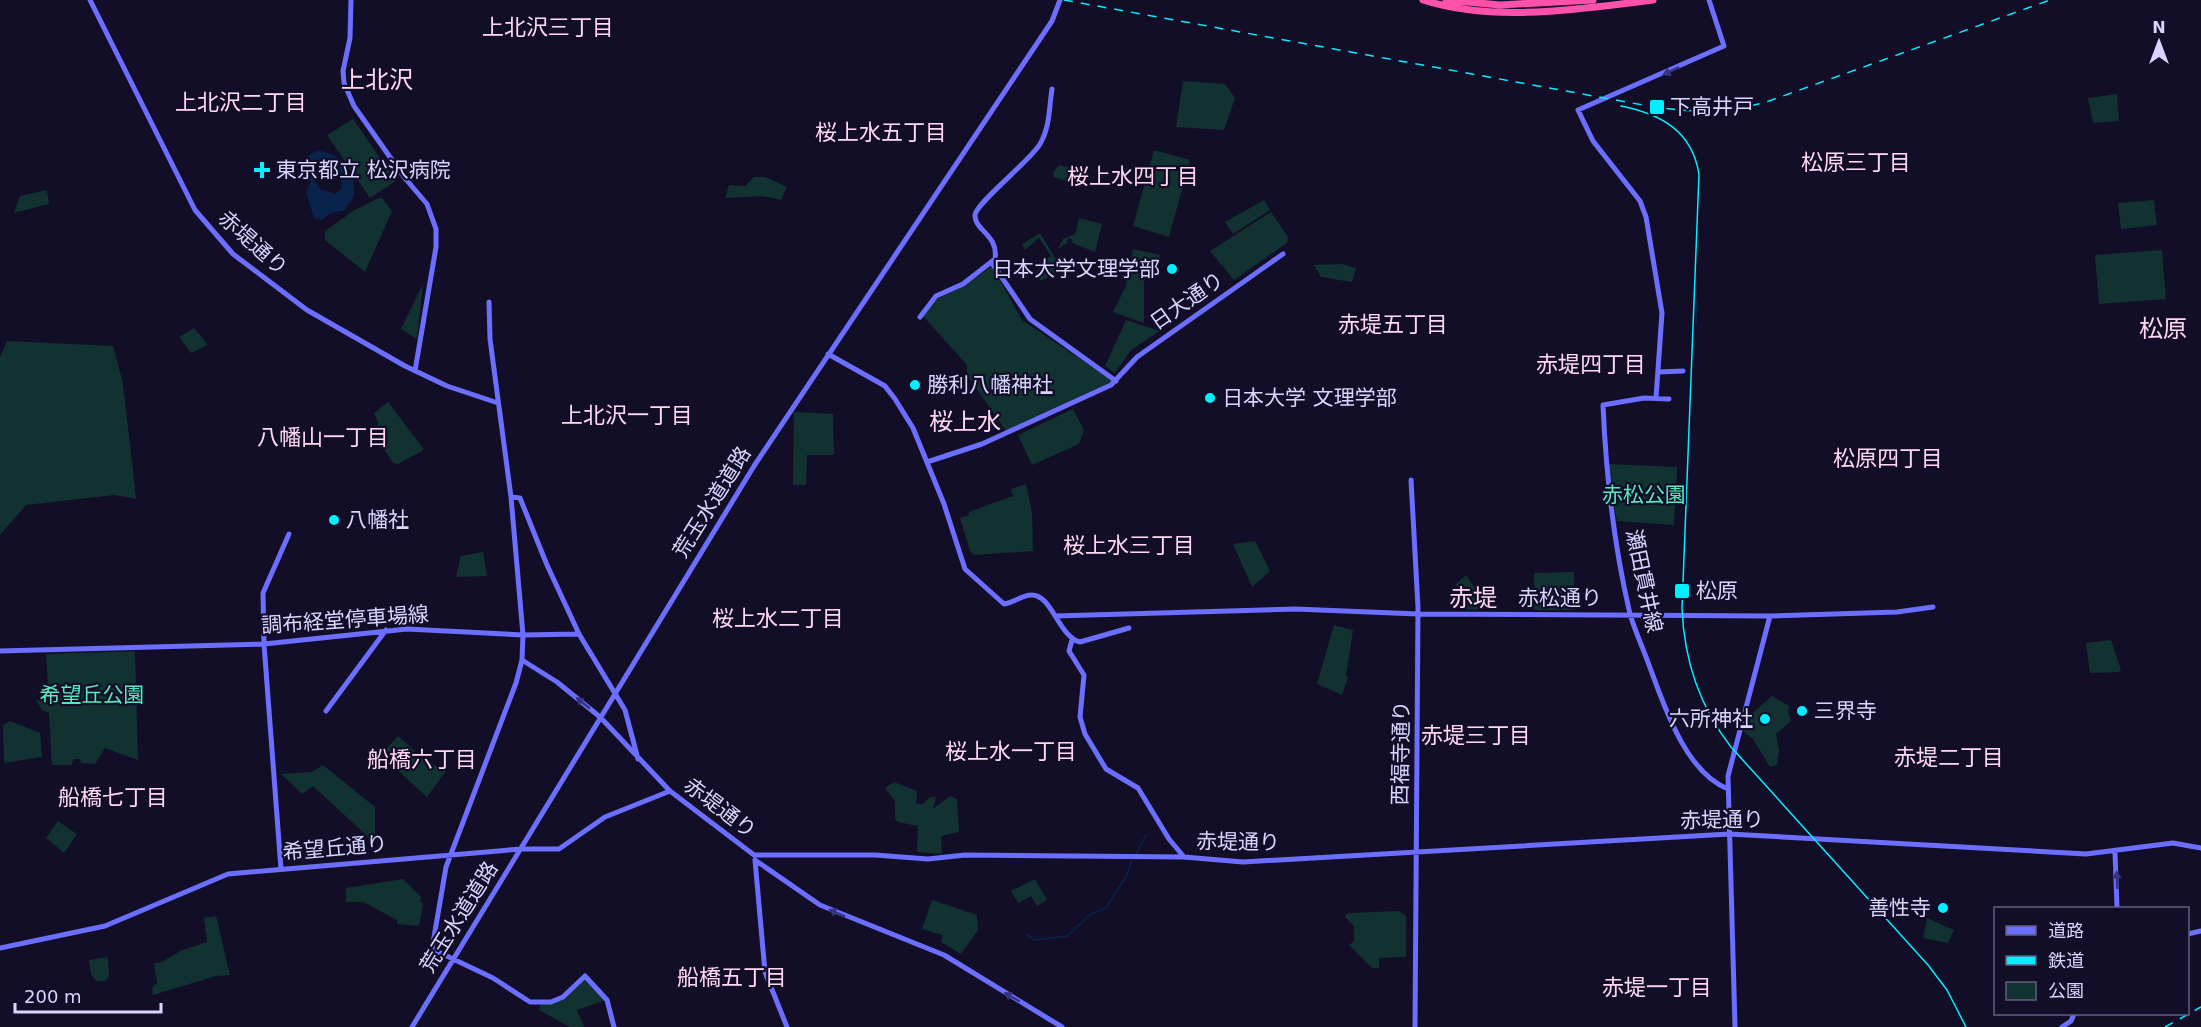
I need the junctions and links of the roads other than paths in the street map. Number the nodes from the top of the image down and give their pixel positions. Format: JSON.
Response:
{"nodes":[{"id":1,"x":90,"y":0,"type":"edge"},
{"id":2,"x":351,"y":0,"type":"edge"},
{"id":3,"x":1060,"y":0,"type":"edge"},
{"id":4,"x":1423,"y":0,"type":"edge"},
{"id":5,"x":1446,"y":0,"type":"edge"},
{"id":6,"x":1593,"y":0,"type":"edge"},
{"id":7,"x":1653,"y":0,"type":"edge"},
{"id":8,"x":1709,"y":0,"type":"edge"},
{"id":9,"x":1052,"y":89,"type":"dead end"},
{"id":10,"x":1283,"y":254,"type":"dead end"},
{"id":11,"x":992,"y":263,"type":"junction"},
{"id":12,"x":489,"y":302,"type":"dead end"},
{"id":13,"x":920,"y":317,"type":"dead end"},
{"id":14,"x":828,"y":354,"type":"junction"},
{"id":15,"x":416,"y":371,"type":"junction"},
{"id":16,"x":1683,"y":371,"type":"dead end"},
{"id":17,"x":1658,"y":372,"type":"junction"},
{"id":18,"x":1116,"y":381,"type":"junction"},
{"id":19,"x":1656,"y":398,"type":"junction"},
{"id":20,"x":1669,"y":399,"type":"dead end"},
{"id":21,"x":498,"y":402,"type":"junction"},
{"id":22,"x":927,"y":462,"type":"junction"},
{"id":23,"x":1411,"y":480,"type":"dead end"},
{"id":24,"x":511,"y":496,"type":"junction"},
{"id":25,"x":289,"y":534,"type":"dead end"},
{"id":26,"x":1934,"y":607,"type":"dead end"},
{"id":27,"x":1418,"y":614,"type":"junction"},
{"id":28,"x":1631,"y":615,"type":"junction"},
{"id":29,"x":1770,"y":615,"type":"junction"},
{"id":30,"x":1055,"y":616,"type":"junction"},
{"id":31,"x":1129,"y":628,"type":"dead end"},
{"id":32,"x":386,"y":630,"type":"junction"},
{"id":33,"x":579,"y":634,"type":"junction"},
{"id":34,"x":524,"y":635,"type":"junction"},
{"id":35,"x":1072,"y":640,"type":"junction"},
{"id":36,"x":264,"y":644,"type":"junction"},
{"id":37,"x":0,"y":651,"type":"edge"},
{"id":38,"x":522,"y":660,"type":"junction"},
{"id":39,"x":616,"y":692,"type":"junction"},
{"id":40,"x":326,"y":711,"type":"dead end"},
{"id":41,"x":600,"y":717,"type":"junction"},
{"id":42,"x":639,"y":760,"type":"junction"},
{"id":43,"x":1728,"y":789,"type":"junction"},
{"id":44,"x":670,"y":792,"type":"junction"},
{"id":45,"x":1729,"y":834,"type":"junction"},
{"id":46,"x":2201,"y":848,"type":"edge"},
{"id":47,"x":521,"y":849,"type":"junction"},
{"id":48,"x":1416,"y":852,"type":"junction"},
{"id":49,"x":2115,"y":852,"type":"junction"},
{"id":50,"x":450,"y":855,"type":"junction"},
{"id":51,"x":1184,"y":857,"type":"junction"},
{"id":52,"x":755,"y":858,"type":"junction"},
{"id":53,"x":282,"y":869,"type":"junction"},
{"id":54,"x":2117,"y":907,"type":"edge"},
{"id":55,"x":0,"y":948,"type":"edge"},
{"id":56,"x":453,"y":960,"type":"junction"},
{"id":57,"x":2074,"y":1015,"type":"edge"},
{"id":58,"x":412,"y":1027,"type":"edge"},
{"id":59,"x":614,"y":1027,"type":"edge"},
{"id":60,"x":787,"y":1027,"type":"edge"},
{"id":61,"x":1062,"y":1027,"type":"edge"},
{"id":62,"x":1415,"y":1027,"type":"edge"},
{"id":63,"x":1735,"y":1027,"type":"edge"},
{"id":64,"x":2062,"y":1027,"type":"edge"}],
"edges":[{"from":1,"to":15,"type":"street","name":"赤堤通り"},
{"from":2,"to":15,"type":"street"},
{"from":3,"to":14,"type":"street","name":"荒玉水道道路"},
{"from":4,"to":7,"type":"highway"},
{"from":5,"to":6,"type":"highway"},
{"from":8,"to":17,"type":"street","one_way":true},
{"from":9,"to":11,"type":"street"},
{"from":10,"to":18,"type":"street","name":"日大通り"},
{"from":11,"to":13,"type":"street"},
{"from":11,"to":18,"type":"street"},
{"from":12,"to":21,"type":"street"},
{"from":14,"to":22,"type":"street"},
{"from":14,"to":39,"type":"street","name":"荒玉水道道路"},
{"from":15,"to":21,"type":"street","name":"赤堤通り"},
{"from":16,"to":17,"type":"street"},
{"from":17,"to":19,"type":"street"},
{"from":18,"to":22,"type":"street"},
{"from":19,"to":20,"type":"street"},
{"from":19,"to":28,"type":"street","name":"瀬田貫井線"},
{"from":21,"to":24,"type":"street"},
{"from":22,"to":30,"type":"street"},
{"from":23,"to":27,"type":"street","name":"西福寺通り"},
{"from":24,"to":33,"type":"street","name":"赤堤通り"},
{"from":24,"to":34,"type":"street"},
{"from":25,"to":36,"type":"street"},
{"from":26,"to":29,"type":"street","name":"赤松通り"},
{"from":27,"to":28,"type":"street","name":"赤松通り"},
{"from":27,"to":30,"type":"street","name":"赤松通り"},
{"from":27,"to":48,"type":"street","name":"西福寺通り"},
{"from":28,"to":29,"type":"street","name":"赤松通り"},
{"from":28,"to":43,"type":"street","name":"瀬田貫井線"},
{"from":29,"to":43,"type":"street"},
{"from":30,"to":35,"type":"street"},
{"from":31,"to":35,"type":"street"},
{"from":32,"to":34,"type":"street","name":"調布経堂停車場線"},
{"from":32,"to":36,"type":"street","name":"調布経堂停車場線"},
{"from":32,"to":40,"type":"street"},
{"from":33,"to":34,"type":"street","name":"調布経堂停車場線"},
{"from":33,"to":39,"type":"street","name":"赤堤通り"},
{"from":34,"to":38,"type":"street"},
{"from":35,"to":51,"type":"street"},
{"from":36,"to":37,"type":"street","name":"調布経堂停車場線"},
{"from":36,"to":53,"type":"street"},
{"from":41,"to":38,"type":"street","one_way":true},
{"from":38,"to":50,"type":"street"},
{"from":39,"to":41,"type":"street","name":"荒玉水道道路"},
{"from":39,"to":42,"type":"street","name":"赤堤通り"},
{"from":41,"to":42,"type":"street"},
{"from":41,"to":47,"type":"street","name":"荒玉水道道路"},
{"from":42,"to":44,"type":"street","name":"赤堤通り"},
{"from":43,"to":45,"type":"street"},
{"from":44,"to":47,"type":"street","name":"希望丘通り"},
{"from":44,"to":52,"type":"street","name":"赤堤通り"},
{"from":45,"to":48,"type":"street","name":"赤堤通り"},
{"from":45,"to":49,"type":"street","name":"赤堤通り"},
{"from":45,"to":63,"type":"street"},
{"from":46,"to":49,"type":"street","name":"赤堤通り"},
{"from":47,"to":50,"type":"street","name":"希望丘通り"},
{"from":47,"to":56,"type":"street","name":"荒玉水道道路"},
{"from":48,"to":51,"type":"street","name":"赤堤通り"},
{"from":48,"to":62,"type":"street","name":"西福寺通り"},
{"from":54,"to":49,"type":"street","one_way":true},
{"from":50,"to":53,"type":"street","name":"希望丘通り"},
{"from":50,"to":56,"type":"street"},
{"from":51,"to":52,"type":"street","name":"赤堤通り"},
{"from":52,"to":60,"type":"street"},
{"from":61,"to":52,"type":"street","one_way":true},
{"from":53,"to":55,"type":"street","name":"希望丘通り"},
{"from":56,"to":58,"type":"street","name":"荒玉水道道路"},
{"from":56,"to":59,"type":"street"},
{"from":57,"to":64,"type":"street"}]}
